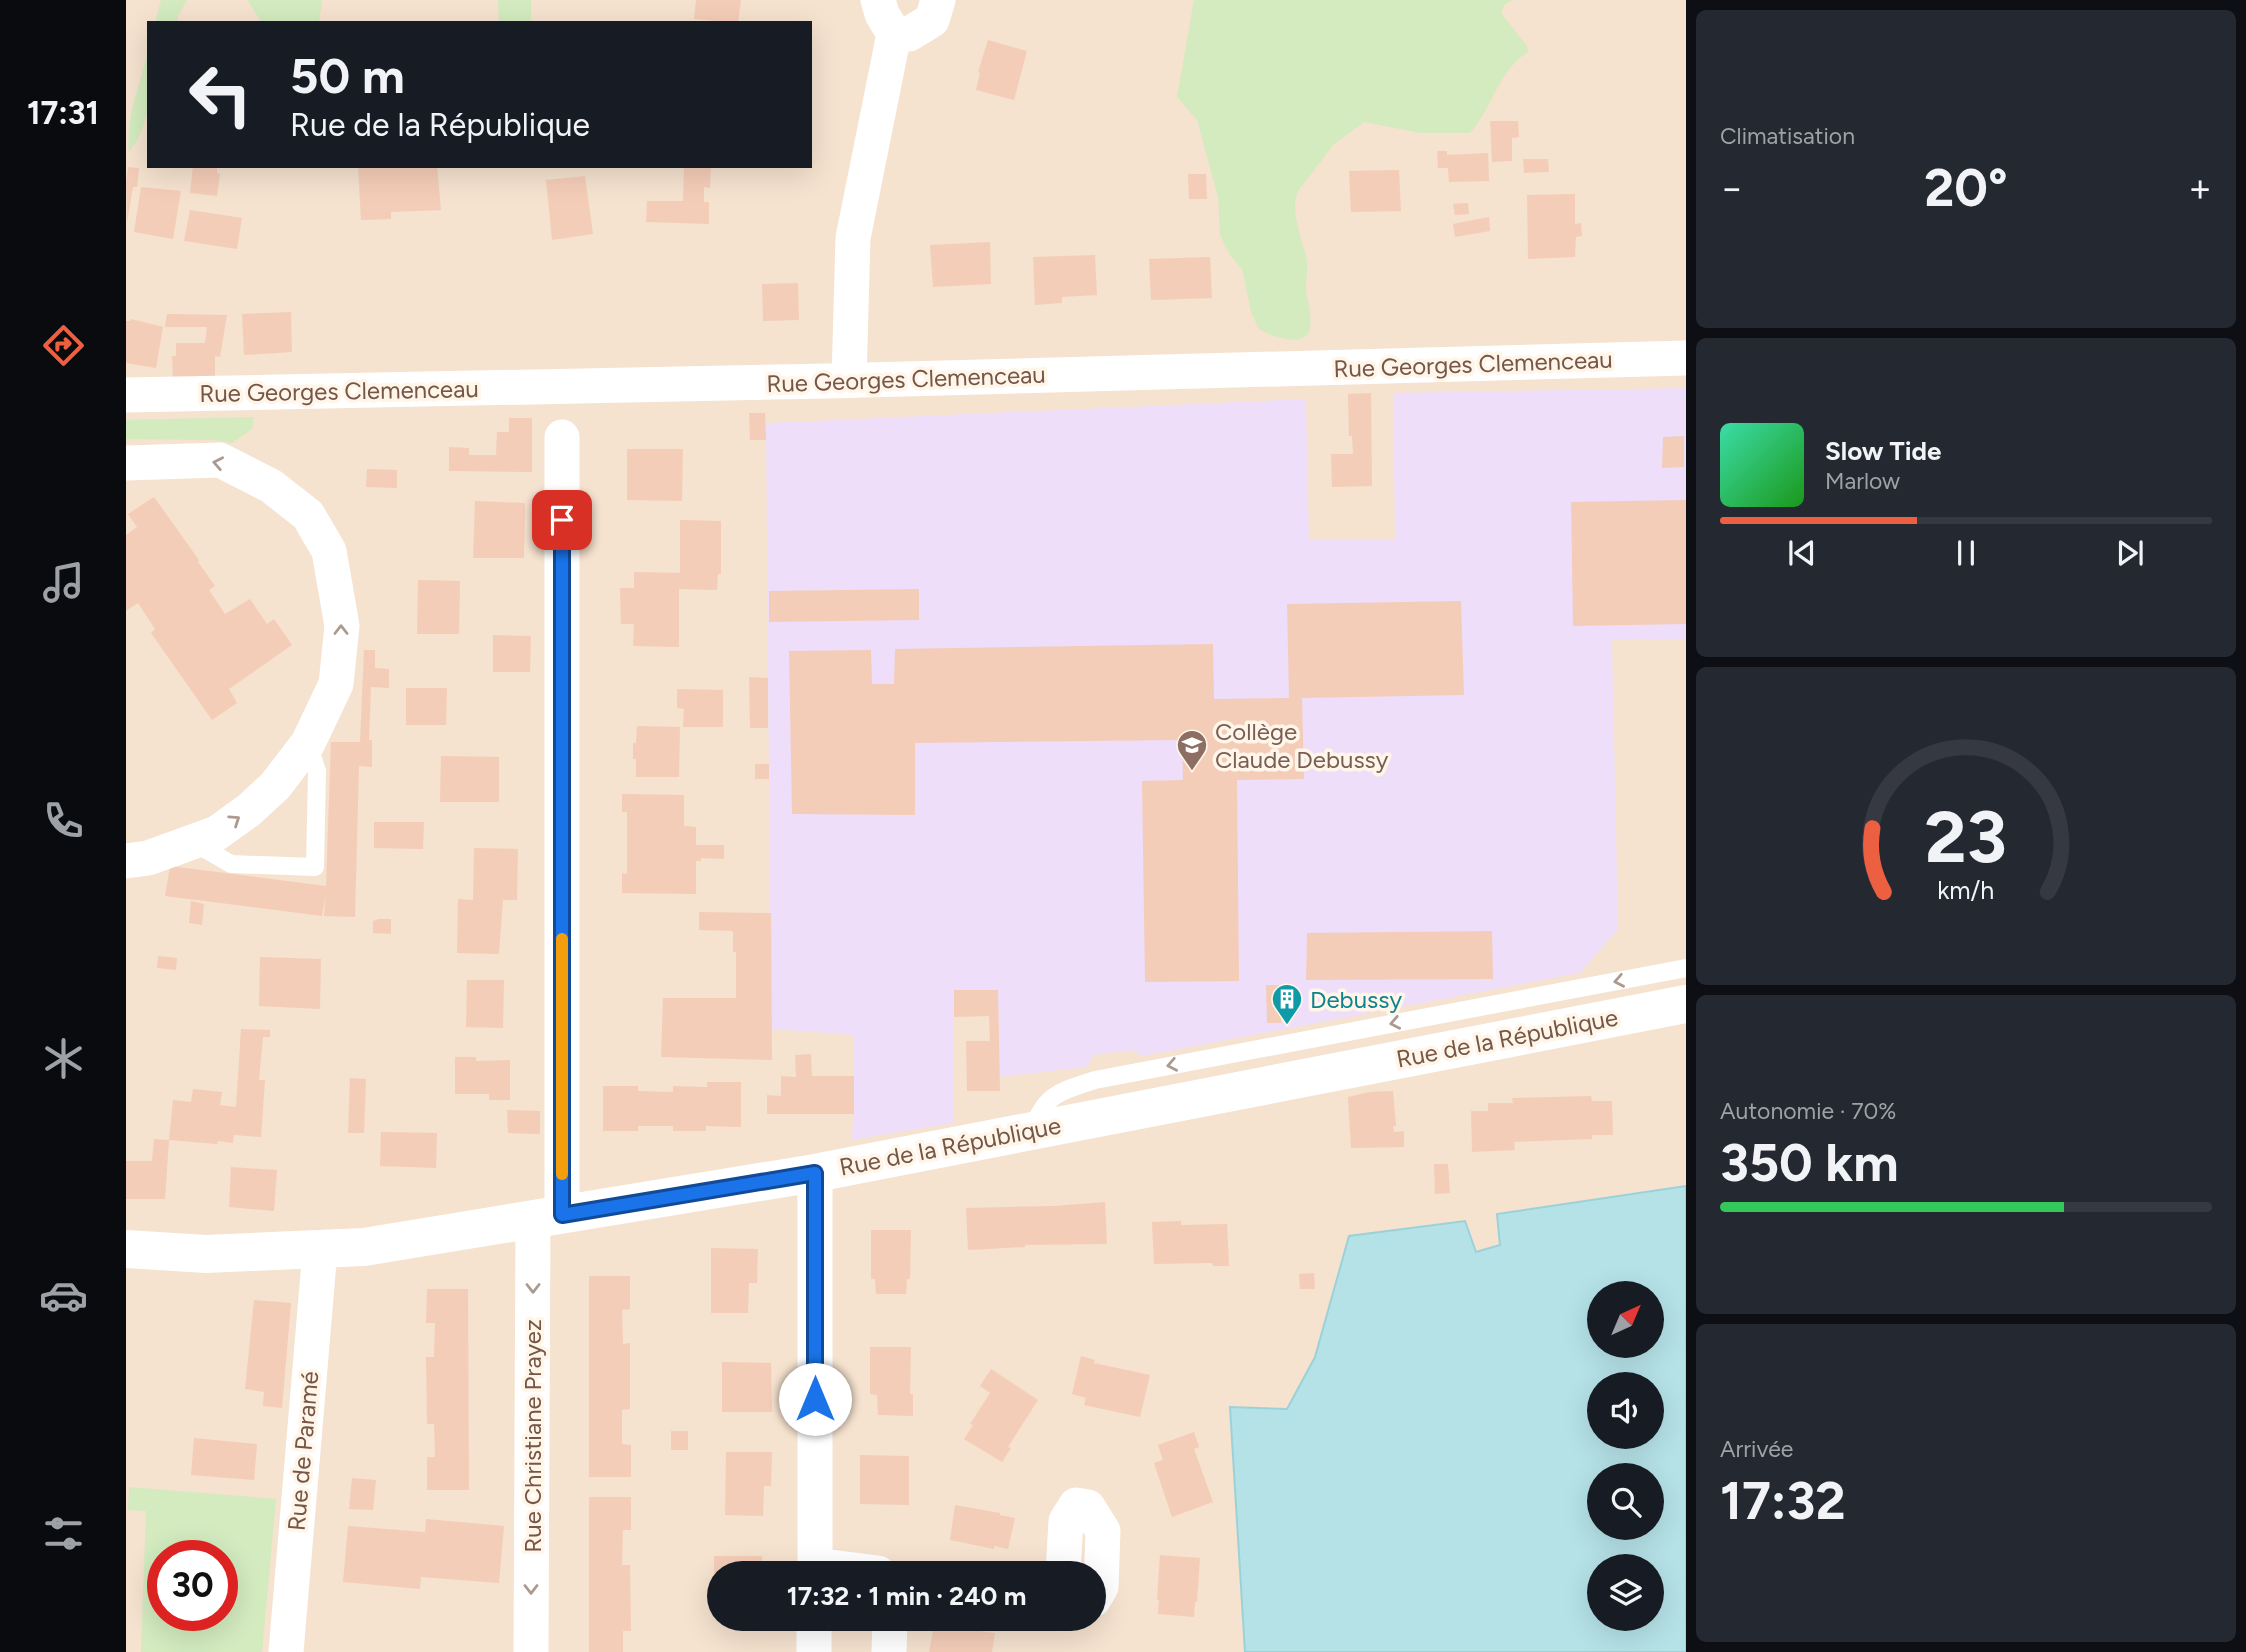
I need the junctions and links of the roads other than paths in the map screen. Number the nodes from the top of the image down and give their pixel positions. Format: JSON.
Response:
{"nodes":[{"id":1,"x":878,"y":0,"type":"edge"},
{"id":2,"x":937,"y":0,"type":"edge"},
{"id":3,"x":894,"y":34,"type":"junction"},
{"id":4,"x":1686,"y":358,"type":"edge"},
{"id":5,"x":849,"y":380,"type":"junction"},
{"id":6,"x":126,"y":395,"type":"edge"},
{"id":7,"x":562,"y":437,"type":"dead end"},
{"id":8,"x":126,"y":463,"type":"edge"},
{"id":9,"x":308,"y":743,"type":"junction"},
{"id":10,"x":193,"y":842,"type":"junction"},
{"id":11,"x":126,"y":861,"type":"edge"},
{"id":12,"x":1686,"y":968,"type":"edge"},
{"id":13,"x":1686,"y":1004,"type":"edge"},
{"id":14,"x":1033,"y":1130,"type":"junction"},
{"id":15,"x":815,"y":1173,"type":"junction"},
{"id":16,"x":548,"y":1217,"type":"junction"},
{"id":17,"x":126,"y":1248,"type":"edge"},
{"id":18,"x":320,"y":1250,"type":"junction"},
{"id":19,"x":815,"y":1561,"type":"edge"},
{"id":20,"x":1064,"y":1561,"type":"edge"},
{"id":21,"x":1102,"y":1561,"type":"edge"},
{"id":22,"x":814,"y":1631,"type":"edge"},
{"id":23,"x":890,"y":1631,"type":"edge"},
{"id":24,"x":286,"y":1652,"type":"edge"},
{"id":25,"x":531,"y":1652,"type":"edge"},
{"id":26,"x":814,"y":1652,"type":"edge"},
{"id":27,"x":889,"y":1652,"type":"edge"}],
"edges":[{"from":1,"to":3,"type":"street"},
{"from":2,"to":3,"type":"street"},
{"from":3,"to":5,"type":"street"},
{"from":4,"to":5,"type":"street","name":"Rue Georges Clemenceau"},
{"from":5,"to":6,"type":"street","name":"Rue Georges Clemenceau"},
{"from":7,"to":16,"type":"street","name":"Rue Christiane Prayez"},
{"from":9,"to":8,"type":"street","one_way":true},
{"from":10,"to":9,"type":"street","one_way":true},
{"from":9,"to":10,"type":"lane"},
{"from":10,"to":11,"type":"street"},
{"from":12,"to":14,"type":"lane","one_way":true},
{"from":13,"to":14,"type":"street","name":"Rue de la République"},
{"from":14,"to":15,"type":"street","name":"Rue de la République"},
{"from":15,"to":16,"type":"street","name":"Rue de la République"},
{"from":15,"to":19,"type":"street"},
{"from":16,"to":18,"type":"street","name":"Rue de la République"},
{"from":16,"to":25,"type":"street","name":"Rue Christiane Prayez","one_way":true},
{"from":17,"to":18,"type":"street","name":"Rue de la République"},
{"from":18,"to":24,"type":"street","name":"Rue de Paramé"},
{"from":20,"to":21,"type":"street"},
{"from":22,"to":26,"type":"street"},
{"from":23,"to":27,"type":"street"}]}
